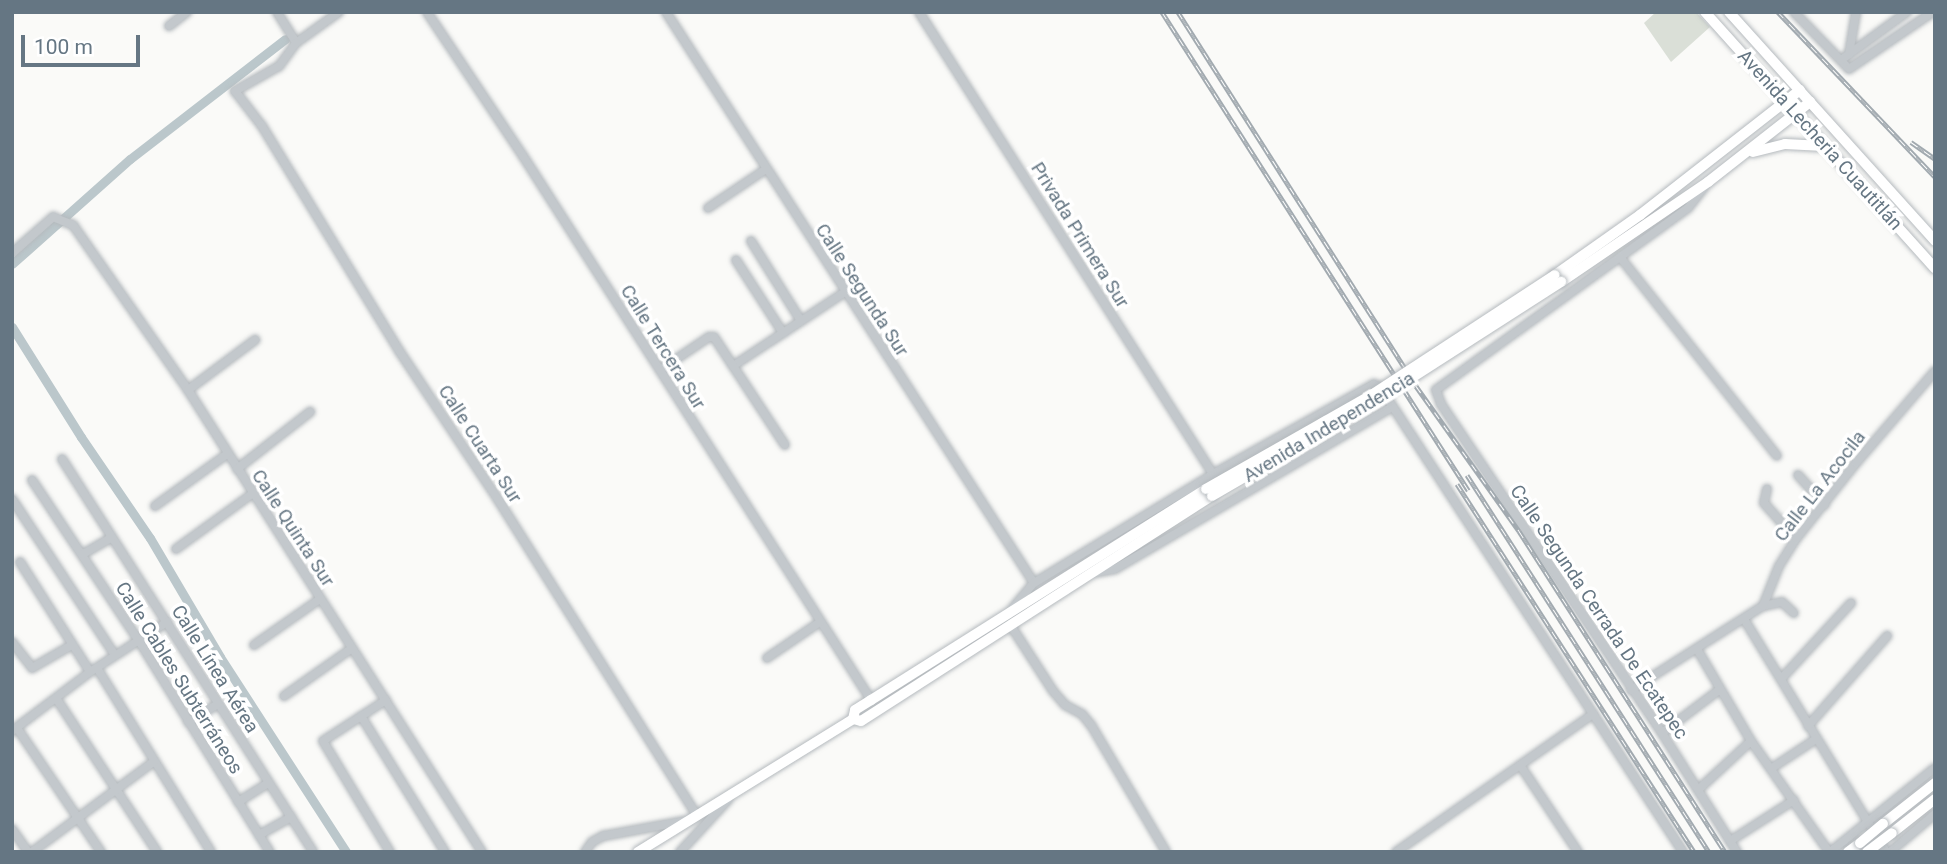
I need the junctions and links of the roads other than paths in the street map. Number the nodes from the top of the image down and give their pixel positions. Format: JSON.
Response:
{"nodes":[{"id":1,"x":187,"y":12,"type":"edge"},
{"id":2,"x":277,"y":12,"type":"edge"},
{"id":3,"x":339,"y":12,"type":"edge"},
{"id":4,"x":427,"y":12,"type":"edge"},
{"id":5,"x":666,"y":12,"type":"edge"},
{"id":6,"x":919,"y":12,"type":"edge"},
{"id":7,"x":1705,"y":12,"type":"edge"},
{"id":8,"x":1729,"y":12,"type":"edge"},
{"id":9,"x":1794,"y":12,"type":"edge"},
{"id":10,"x":1856,"y":12,"type":"edge"},
{"id":11,"x":1907,"y":12,"type":"edge"},
{"id":12,"x":1933,"y":12,"type":"edge"},
{"id":13,"x":169,"y":26,"type":"dead end"},
{"id":14,"x":296,"y":43,"type":"junction"},
{"id":15,"x":1849,"y":54,"type":"junction"},
{"id":16,"x":1841,"y":60,"type":"junction"},
{"id":17,"x":1800,"y":90,"type":"junction"},
{"id":18,"x":1785,"y":102,"type":"junction"},
{"id":19,"x":1810,"y":102,"type":"junction"},
{"id":20,"x":1796,"y":114,"type":"junction"},
{"id":21,"x":1824,"y":146,"type":"junction"},
{"id":22,"x":1746,"y":154,"type":"junction"},
{"id":23,"x":766,"y":169,"type":"junction"},
{"id":24,"x":1708,"y":182,"type":"junction"},
{"id":25,"x":708,"y":208,"type":"dead end"},
{"id":26,"x":751,"y":241,"type":"dead end"},
{"id":27,"x":1935,"y":241,"type":"edge"},
{"id":28,"x":12,"y":253,"type":"edge"},
{"id":29,"x":1620,"y":257,"type":"junction"},
{"id":30,"x":736,"y":260,"type":"dead end"},
{"id":31,"x":1935,"y":268,"type":"edge"},
{"id":32,"x":1558,"y":278,"type":"junction"},
{"id":33,"x":845,"y":292,"type":"junction"},
{"id":34,"x":801,"y":321,"type":"junction"},
{"id":35,"x":783,"y":333,"type":"junction"},
{"id":36,"x":255,"y":340,"type":"dead end"},
{"id":37,"x":733,"y":366,"type":"junction"},
{"id":38,"x":660,"y":370,"type":"junction"},
{"id":39,"x":1935,"y":371,"type":"edge"},
{"id":40,"x":188,"y":390,"type":"junction"},
{"id":41,"x":1392,"y":407,"type":"junction"},
{"id":42,"x":310,"y":412,"type":"dead end"},
{"id":43,"x":785,"y":445,"type":"dead end"},
{"id":44,"x":227,"y":454,"type":"junction"},
{"id":45,"x":1777,"y":456,"type":"dead end"},
{"id":46,"x":61,"y":459,"type":"dead end"},
{"id":47,"x":237,"y":469,"type":"junction"},
{"id":48,"x":1213,"y":474,"type":"junction"},
{"id":49,"x":1798,"y":475,"type":"dead end"},
{"id":50,"x":32,"y":480,"type":"dead end"},
{"id":51,"x":1767,"y":489,"type":"dead end"},
{"id":52,"x":1209,"y":493,"type":"junction"},
{"id":53,"x":253,"y":494,"type":"junction"},
{"id":54,"x":13,"y":500,"type":"edge"},
{"id":55,"x":1825,"y":505,"type":"junction"},
{"id":56,"x":155,"y":506,"type":"dead end"},
{"id":57,"x":111,"y":538,"type":"junction"},
{"id":58,"x":1796,"y":539,"type":"junction"},
{"id":59,"x":177,"y":549,"type":"dead end"},
{"id":60,"x":83,"y":555,"type":"junction"},
{"id":61,"x":20,"y":562,"type":"dead end"},
{"id":62,"x":1092,"y":573,"type":"junction"},
{"id":63,"x":1034,"y":583,"type":"junction"},
{"id":64,"x":320,"y":599,"type":"junction"},
{"id":65,"x":1851,"y":603,"type":"dead end"},
{"id":66,"x":1763,"y":606,"type":"junction"},
{"id":67,"x":1794,"y":613,"type":"dead end"},
{"id":68,"x":1008,"y":614,"type":"junction"},
{"id":69,"x":1744,"y":619,"type":"junction"},
{"id":70,"x":167,"y":622,"type":"junction"},
{"id":71,"x":820,"y":622,"type":"junction"},
{"id":72,"x":1011,"y":626,"type":"junction"},
{"id":73,"x":1887,"y":636,"type":"dead end"},
{"id":74,"x":139,"y":641,"type":"junction"},
{"id":75,"x":12,"y":642,"type":"edge"},
{"id":76,"x":72,"y":645,"type":"junction"},
{"id":77,"x":254,"y":645,"type":"dead end"},
{"id":78,"x":352,"y":648,"type":"junction"},
{"id":79,"x":1697,"y":649,"type":"junction"},
{"id":80,"x":115,"y":655,"type":"junction"},
{"id":81,"x":767,"y":658,"type":"dead end"},
{"id":82,"x":93,"y":670,"type":"junction"},
{"id":83,"x":1782,"y":678,"type":"junction"},
{"id":84,"x":1631,"y":690,"type":"junction"},
{"id":85,"x":1719,"y":690,"type":"junction"},
{"id":86,"x":284,"y":696,"type":"dead end"},
{"id":87,"x":56,"y":698,"type":"junction"},
{"id":88,"x":386,"y":700,"type":"junction"},
{"id":89,"x":871,"y":700,"type":"junction"},
{"id":90,"x":218,"y":704,"type":"junction"},
{"id":91,"x":1593,"y":713,"type":"junction"},
{"id":92,"x":360,"y":716,"type":"junction"},
{"id":93,"x":852,"y":719,"type":"junction"},
{"id":94,"x":188,"y":722,"type":"junction"},
{"id":95,"x":1808,"y":726,"type":"junction"},
{"id":96,"x":15,"y":729,"type":"edge"},
{"id":97,"x":1662,"y":733,"type":"junction"},
{"id":98,"x":1816,"y":740,"type":"junction"},
{"id":99,"x":1751,"y":741,"type":"junction"},
{"id":100,"x":153,"y":762,"type":"junction"},
{"id":101,"x":1520,"y":765,"type":"junction"},
{"id":102,"x":1772,"y":768,"type":"junction"},
{"id":103,"x":1935,"y":768,"type":"edge"},
{"id":104,"x":269,"y":783,"type":"junction"},
{"id":105,"x":1935,"y":783,"type":"edge"},
{"id":106,"x":117,"y":788,"type":"junction"},
{"id":107,"x":1698,"y":790,"type":"junction"},
{"id":108,"x":735,"y":791,"type":"junction"},
{"id":109,"x":1935,"y":799,"type":"edge"},
{"id":110,"x":1794,"y":800,"type":"junction"},
{"id":111,"x":238,"y":802,"type":"junction"},
{"id":112,"x":1935,"y":814,"type":"edge"},
{"id":113,"x":78,"y":816,"type":"junction"},
{"id":114,"x":291,"y":817,"type":"junction"},
{"id":115,"x":693,"y":818,"type":"junction"},
{"id":116,"x":1868,"y":823,"type":"junction"},
{"id":117,"x":12,"y":829,"type":"edge"},
{"id":118,"x":1888,"y":829,"type":"junction"},
{"id":119,"x":259,"y":835,"type":"junction"},
{"id":120,"x":1730,"y":841,"type":"junction"},
{"id":121,"x":1865,"y":849,"type":"edge"},
{"id":122,"x":30,"y":852,"type":"edge"},
{"id":123,"x":101,"y":852,"type":"edge"},
{"id":124,"x":157,"y":852,"type":"edge"},
{"id":125,"x":211,"y":852,"type":"edge"},
{"id":126,"x":270,"y":852,"type":"edge"},
{"id":127,"x":313,"y":852,"type":"edge"},
{"id":128,"x":390,"y":852,"type":"edge"},
{"id":129,"x":445,"y":852,"type":"edge"},
{"id":130,"x":482,"y":852,"type":"edge"},
{"id":131,"x":585,"y":852,"type":"edge"},
{"id":132,"x":638,"y":852,"type":"edge"},
{"id":133,"x":681,"y":852,"type":"edge"},
{"id":134,"x":1166,"y":852,"type":"edge"},
{"id":135,"x":1396,"y":852,"type":"edge"},
{"id":136,"x":1578,"y":852,"type":"edge"},
{"id":137,"x":1683,"y":852,"type":"edge"},
{"id":138,"x":1737,"y":852,"type":"edge"},
{"id":139,"x":1830,"y":852,"type":"edge"},
{"id":140,"x":1848,"y":852,"type":"edge"},
{"id":141,"x":1888,"y":852,"type":"edge"}],
"edges":[{"from":1,"to":13,"type":"street"},
{"from":2,"to":14,"type":"street"},
{"from":3,"to":14,"type":"street"},
{"from":4,"to":38,"type":"street","name":"Calle Tercera Sur"},
{"from":5,"to":23,"type":"street","name":"Calle Segunda Sur"},
{"from":6,"to":48,"type":"street","name":"Privada Primera Sur"},
{"from":7,"to":18,"type":"main road","name":"Avenida Lecheria Cuautitlán"},
{"from":8,"to":17,"type":"main road","name":"Avenida Lecheria Cuautitlán"},
{"from":9,"to":16,"type":"street"},
{"from":10,"to":15,"type":"street"},
{"from":11,"to":15,"type":"street"},
{"from":12,"to":16,"type":"street"},
{"from":14,"to":115,"type":"street","name":"Calle Cuarta Sur"},
{"from":15,"to":16,"type":"street"},
{"from":17,"to":18,"type":"main road","name":"Avenida Independencia"},
{"from":17,"to":19,"type":"main road","name":"Avenida Lecheria Cuautitlán"},
{"from":18,"to":20,"type":"main road","name":"Avenida Lecheria Cuautitlán"},
{"from":18,"to":32,"type":"main road","name":"Avenida Independencia"},
{"from":19,"to":20,"type":"main road","name":"Avenida Independencia"},
{"from":19,"to":27,"type":"main road","name":"Avenida Lecheria Cuautitlán"},
{"from":20,"to":21,"type":"main road","name":"Avenida Lecheria Cuautitlán"},
{"from":20,"to":22,"type":"main road","name":"Avenida Independencia"},
{"from":21,"to":22,"type":"main road"},
{"from":21,"to":31,"type":"main road","name":"Avenida Lecheria Cuautitlán"},
{"from":22,"to":24,"type":"main road","name":"Avenida Independencia"},
{"from":23,"to":25,"type":"street"},
{"from":23,"to":33,"type":"street","name":"Calle Segunda Sur"},
{"from":24,"to":29,"type":"street"},
{"from":24,"to":32,"type":"main road","name":"Avenida Independencia"},
{"from":26,"to":34,"type":"street"},
{"from":28,"to":40,"type":"street","name":"Calle Quinta Sur"},
{"from":29,"to":45,"type":"street"},
{"from":29,"to":84,"type":"street","name":"Calle Segunda Cerrada De Ecatepec"},
{"from":30,"to":35,"type":"street"},
{"from":32,"to":52,"type":"main road","name":"Avenida Independencia","bridge":true},
{"from":33,"to":34,"type":"street"},
{"from":33,"to":63,"type":"street","name":"Calle Segunda Sur"},
{"from":34,"to":35,"type":"street"},
{"from":35,"to":37,"type":"street"},
{"from":36,"to":40,"type":"street"},
{"from":37,"to":38,"type":"street"},
{"from":37,"to":43,"type":"street"},
{"from":38,"to":71,"type":"street","name":"Calle Tercera Sur"},
{"from":39,"to":55,"type":"street","name":"Calle La Acocila"},
{"from":40,"to":44,"type":"street","name":"Calle Quinta Sur"},
{"from":41,"to":48,"type":"street"},
{"from":41,"to":62,"type":"street"},
{"from":41,"to":91,"type":"street"},
{"from":42,"to":47,"type":"street"},
{"from":44,"to":47,"type":"street","name":"Calle Quinta Sur"},
{"from":44,"to":56,"type":"street"},
{"from":46,"to":57,"type":"street","name":"Calle Línea Aérea"},
{"from":47,"to":53,"type":"street","name":"Calle Quinta Sur"},
{"from":48,"to":63,"type":"street"},
{"from":49,"to":55,"type":"street"},
{"from":50,"to":60,"type":"street","name":"Calle Cables Subterráneos"},
{"from":51,"to":58,"type":"street"},
{"from":52,"to":62,"type":"main road","name":"Avenida Independencia"},
{"from":52,"to":68,"type":"main road","name":"Avenida Independencia"},
{"from":53,"to":59,"type":"street"},
{"from":53,"to":64,"type":"street","name":"Calle Quinta Sur"},
{"from":54,"to":80,"type":"street"},
{"from":55,"to":58,"type":"street","name":"Calle La Acocila"},
{"from":57,"to":60,"type":"street"},
{"from":57,"to":70,"type":"street","name":"Calle Línea Aérea"},
{"from":58,"to":66,"type":"street","name":"Calle La Acocila"},
{"from":60,"to":74,"type":"street","name":"Calle Cables Subterráneos"},
{"from":61,"to":76,"type":"street"},
{"from":62,"to":72,"type":"main road","name":"Avenida Independencia"},
{"from":63,"to":68,"type":"street"},
{"from":64,"to":77,"type":"street"},
{"from":64,"to":78,"type":"street","name":"Calle Quinta Sur"},
{"from":65,"to":83,"type":"street"},
{"from":66,"to":67,"type":"street"},
{"from":66,"to":69,"type":"street"},
{"from":68,"to":89,"type":"main road","name":"Avenida Independencia"},
{"from":69,"to":79,"type":"street"},
{"from":69,"to":83,"type":"street"},
{"from":70,"to":74,"type":"street"},
{"from":70,"to":90,"type":"street","name":"Calle Línea Aérea"},
{"from":71,"to":81,"type":"street"},
{"from":71,"to":89,"type":"street","name":"Calle Tercera Sur"},
{"from":72,"to":93,"type":"main road","name":"Avenida Independencia"},
{"from":72,"to":134,"type":"street"},
{"from":73,"to":95,"type":"street"},
{"from":74,"to":80,"type":"street"},
{"from":74,"to":94,"type":"street","name":"Calle Cables Subterráneos"},
{"from":75,"to":76,"type":"street"},
{"from":76,"to":82,"type":"street"},
{"from":78,"to":86,"type":"street"},
{"from":78,"to":88,"type":"street","name":"Calle Quinta Sur"},
{"from":79,"to":84,"type":"street"},
{"from":79,"to":85,"type":"street"},
{"from":80,"to":82,"type":"street"},
{"from":82,"to":87,"type":"street"},
{"from":82,"to":100,"type":"street"},
{"from":83,"to":95,"type":"street"},
{"from":84,"to":97,"type":"street","name":"Calle Segunda Cerrada De Ecatepec"},
{"from":85,"to":97,"type":"street"},
{"from":85,"to":99,"type":"street"},
{"from":87,"to":96,"type":"street"},
{"from":87,"to":106,"type":"street"},
{"from":88,"to":92,"type":"street"},
{"from":88,"to":130,"type":"street","name":"Calle Quinta Sur"},
{"from":89,"to":93,"type":"main road","name":"Avenida Independencia"},
{"from":90,"to":94,"type":"street"},
{"from":90,"to":104,"type":"street","name":"Calle Línea Aérea"},
{"from":91,"to":101,"type":"street"},
{"from":91,"to":137,"type":"street"},
{"from":92,"to":128,"type":"street"},
{"from":92,"to":129,"type":"street"},
{"from":93,"to":108,"type":"main road","name":"Avenida Independencia"},
{"from":94,"to":111,"type":"street","name":"Calle Cables Subterráneos"},
{"from":95,"to":98,"type":"street"},
{"from":96,"to":113,"type":"street"},
{"from":97,"to":107,"type":"street","name":"Calle Segunda Cerrada De Ecatepec"},
{"from":98,"to":102,"type":"street"},
{"from":98,"to":116,"type":"street"},
{"from":99,"to":102,"type":"street"},
{"from":99,"to":107,"type":"street"},
{"from":100,"to":106,"type":"street"},
{"from":100,"to":125,"type":"street"},
{"from":101,"to":135,"type":"street"},
{"from":101,"to":136,"type":"street"},
{"from":102,"to":110,"type":"street"},
{"from":103,"to":116,"type":"street"},
{"from":104,"to":111,"type":"street"},
{"from":104,"to":114,"type":"street","name":"Calle Línea Aérea"},
{"from":105,"to":118,"type":"highway"},
{"from":106,"to":113,"type":"street"},
{"from":106,"to":124,"type":"street"},
{"from":107,"to":120,"type":"street","name":"Calle Segunda Cerrada De Ecatepec"},
{"from":108,"to":115,"type":"main road","name":"Avenida Independencia"},
{"from":108,"to":133,"type":"street"},
{"from":109,"to":118,"type":"highway"},
{"from":110,"to":120,"type":"street"},
{"from":110,"to":139,"type":"street"},
{"from":111,"to":119,"type":"street","name":"Calle Cables Subterráneos"},
{"from":112,"to":141,"type":"street"},
{"from":113,"to":122,"type":"street"},
{"from":113,"to":123,"type":"street"},
{"from":114,"to":119,"type":"street"},
{"from":114,"to":127,"type":"street","name":"Calle Línea Aérea"},
{"from":115,"to":131,"type":"street"},
{"from":115,"to":132,"type":"main road","name":"Avenida Independencia"},
{"from":116,"to":139,"type":"street"},
{"from":116,"to":141,"type":"street"},
{"from":117,"to":122,"type":"street"},
{"from":118,"to":121,"type":"highway","bridge":true},
{"from":119,"to":126,"type":"street","name":"Calle Cables Subterráneos"},
{"from":120,"to":138,"type":"street","name":"Calle Segunda Cerrada De Ecatepec"},
{"from":121,"to":140,"type":"highway"}]}
